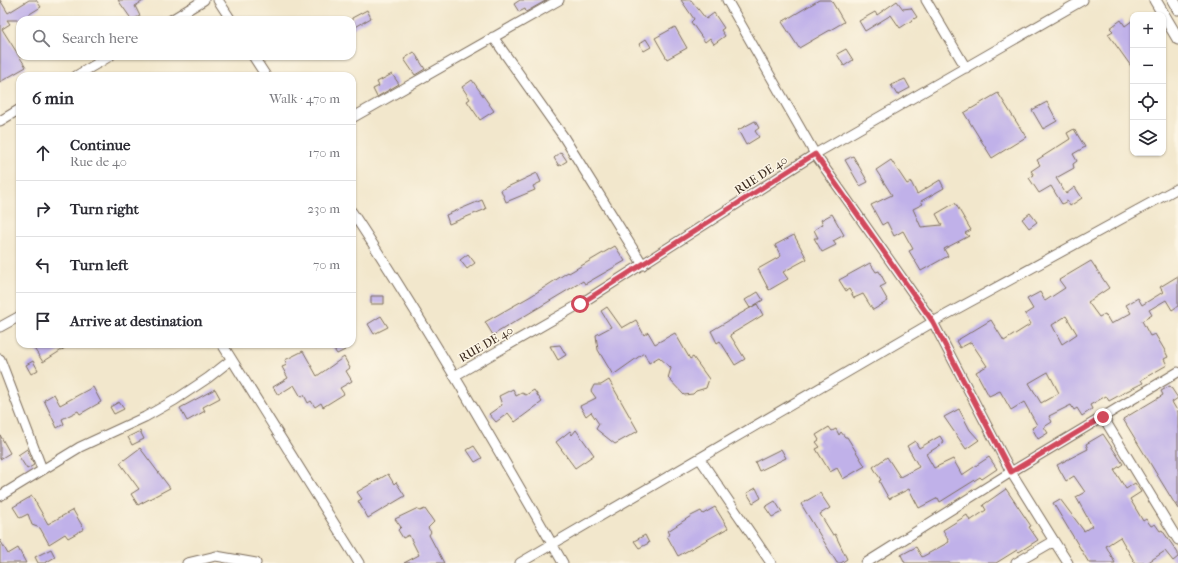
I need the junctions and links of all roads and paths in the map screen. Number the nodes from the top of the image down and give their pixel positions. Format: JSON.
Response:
{"nodes":[{"id":1,"x":204,"y":0,"type":"edge"},
{"id":2,"x":218,"y":0,"type":"edge"},
{"id":3,"x":559,"y":0,"type":"edge"},
{"id":4,"x":727,"y":0,"type":"edge"},
{"id":5,"x":926,"y":0,"type":"edge"},
{"id":6,"x":1083,"y":0,"type":"edge"},
{"id":7,"x":1155,"y":0,"type":"edge"},
{"id":8,"x":1172,"y":0,"type":"edge"},
{"id":9,"x":1178,"y":9,"type":"edge"},
{"id":10,"x":177,"y":16,"type":"edge"},
{"id":11,"x":228,"y":16,"type":"edge"},
{"id":12,"x":493,"y":37,"type":"junction"},
{"id":13,"x":1178,"y":39,"type":"edge"},
{"id":14,"x":103,"y":60,"type":"edge"},
{"id":15,"x":256,"y":60,"type":"edge"},
{"id":16,"x":966,"y":68,"type":"junction"},
{"id":17,"x":83,"y":72,"type":"edge"},
{"id":18,"x":263,"y":72,"type":"edge"},
{"id":19,"x":16,"y":111,"type":"edge"},
{"id":20,"x":356,"y":116,"type":"edge"},
{"id":21,"x":0,"y":121,"type":"edge"},
{"id":22,"x":815,"y":154,"type":"junction"},
{"id":23,"x":1178,"y":188,"type":"edge"},
{"id":24,"x":356,"y":218,"type":"edge"},
{"id":25,"x":643,"y":265,"type":"junction"},
{"id":26,"x":16,"y":318,"type":"edge"},
{"id":27,"x":933,"y":322,"type":"junction"},
{"id":28,"x":0,"y":327,"type":"edge"},
{"id":29,"x":224,"y":348,"type":"edge"},
{"id":30,"x":0,"y":358,"type":"edge"},
{"id":31,"x":231,"y":360,"type":"junction"},
{"id":32,"x":1178,"y":372,"type":"edge"},
{"id":33,"x":456,"y":375,"type":"junction"},
{"id":34,"x":1103,"y":417,"type":"junction"},
{"id":35,"x":700,"y":458,"type":"junction"},
{"id":36,"x":42,"y":469,"type":"junction"},
{"id":37,"x":1011,"y":472,"type":"junction"},
{"id":38,"x":0,"y":496,"type":"edge"},
{"id":39,"x":1178,"y":540,"type":"edge"},
{"id":40,"x":1054,"y":541,"type":"junction"},
{"id":41,"x":552,"y":544,"type":"junction"},
{"id":42,"x":187,"y":563,"type":"edge"},
{"id":43,"x":256,"y":563,"type":"edge"},
{"id":44,"x":359,"y":563,"type":"edge"},
{"id":45,"x":520,"y":563,"type":"edge"},
{"id":46,"x":563,"y":563,"type":"edge"},
{"id":47,"x":771,"y":563,"type":"edge"},
{"id":48,"x":866,"y":563,"type":"edge"},
{"id":49,"x":1016,"y":563,"type":"edge"},
{"id":50,"x":1068,"y":563,"type":"edge"}],
"edges":[{"from":1,"to":10,"type":"street"},
{"from":2,"to":11,"type":"street"},
{"from":3,"to":12,"type":"street"},
{"from":4,"to":22,"type":"street"},
{"from":5,"to":16,"type":"street"},
{"from":6,"to":16,"type":"street","name":"RUE DE 40"},
{"from":7,"to":13,"type":"street"},
{"from":8,"to":9,"type":"street"},
{"from":12,"to":20,"type":"street"},
{"from":12,"to":25,"type":"street"},
{"from":14,"to":17,"type":"street"},
{"from":15,"to":18,"type":"street"},
{"from":16,"to":22,"type":"street","name":"RUE DE 40"},
{"from":19,"to":21,"type":"street"},
{"from":22,"to":25,"type":"street","name":"RUE DE 40"},
{"from":22,"to":27,"type":"street"},
{"from":23,"to":27,"type":"street"},
{"from":24,"to":33,"type":"street"},
{"from":25,"to":33,"type":"street","name":"RUE DE 40"},
{"from":26,"to":28,"type":"street"},
{"from":27,"to":35,"type":"street"},
{"from":27,"to":37,"type":"street"},
{"from":29,"to":31,"type":"street"},
{"from":30,"to":36,"type":"street"},
{"from":31,"to":36,"type":"street"},
{"from":31,"to":44,"type":"street"},
{"from":32,"to":34,"type":"street"},
{"from":33,"to":41,"type":"street"},
{"from":34,"to":37,"type":"street"},
{"from":34,"to":39,"type":"street"},
{"from":35,"to":41,"type":"street"},
{"from":35,"to":47,"type":"street"},
{"from":36,"to":38,"type":"street"},
{"from":37,"to":40,"type":"street"},
{"from":37,"to":48,"type":"street"},
{"from":40,"to":49,"type":"street"},
{"from":40,"to":50,"type":"street"},
{"from":41,"to":45,"type":"street"},
{"from":41,"to":46,"type":"street"},
{"from":42,"to":43,"type":"street"}]}
